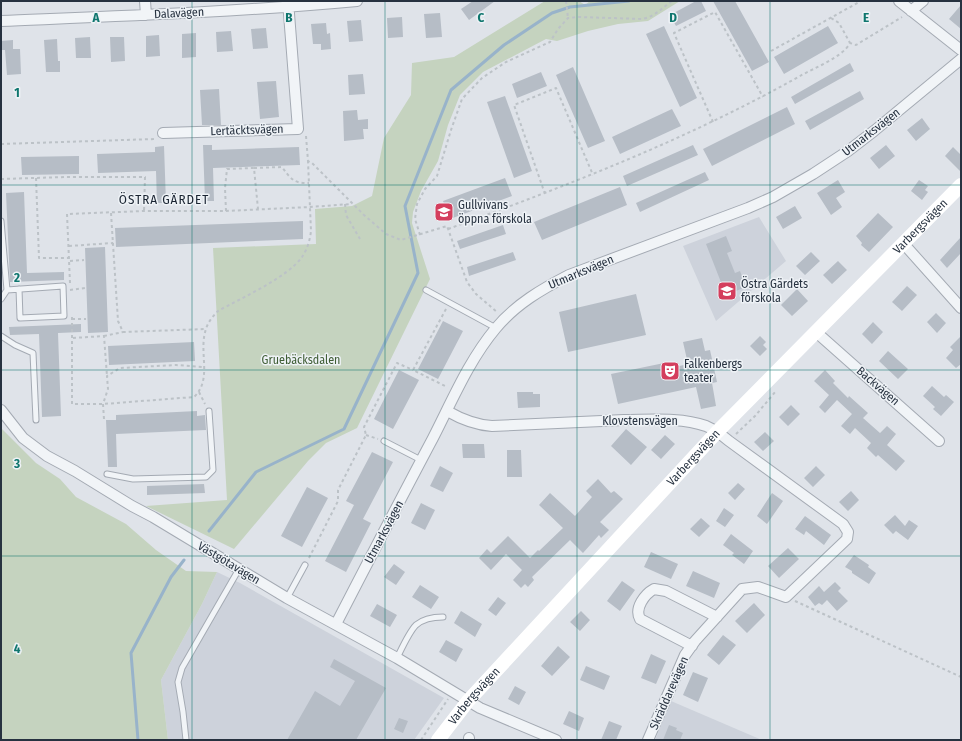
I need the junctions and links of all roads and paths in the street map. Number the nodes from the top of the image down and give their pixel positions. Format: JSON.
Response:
{"nodes":[{"id":1,"x":144,"y":1,"type":"edge"},
{"id":2,"x":357,"y":1,"type":"edge"},
{"id":3,"x":566,"y":1,"type":"edge"},
{"id":4,"x":672,"y":1,"type":"edge"},
{"id":5,"x":860,"y":1,"type":"edge"},
{"id":6,"x":899,"y":1,"type":"edge"},
{"id":7,"x":923,"y":1,"type":"edge"},
{"id":8,"x":288,"y":4,"type":"edge"},
{"id":9,"x":911,"y":11,"type":"junction"},
{"id":10,"x":146,"y":15,"type":"junction"},
{"id":11,"x":568,"y":18,"type":"junction"},
{"id":12,"x":831,"y":18,"type":"junction"},
{"id":13,"x":1,"y":21,"type":"edge"},
{"id":14,"x":850,"y":43,"type":"junction"},
{"id":15,"x":961,"y":50,"type":"edge"},
{"id":16,"x":771,"y":51,"type":"dead end"},
{"id":17,"x":961,"y":59,"type":"edge"},
{"id":18,"x":763,"y":97,"type":"junction"},
{"id":19,"x":713,"y":122,"type":"junction"},
{"id":20,"x":298,"y":129,"type":"junction"},
{"id":21,"x":163,"y":132,"type":"joint"},
{"id":22,"x":1,"y":144,"type":"edge"},
{"id":23,"x":308,"y":161,"type":"junction"},
{"id":24,"x":254,"y":168,"type":"junction"},
{"id":25,"x":593,"y":175,"type":"junction"},
{"id":26,"x":36,"y":178,"type":"junction"},
{"id":27,"x":1,"y":180,"type":"edge"},
{"id":28,"x":309,"y":183,"type":"junction"},
{"id":29,"x":961,"y":185,"type":"edge"},
{"id":30,"x":545,"y":194,"type":"junction"},
{"id":31,"x":345,"y":204,"type":"junction"},
{"id":32,"x":351,"y":204,"type":"junction"},
{"id":33,"x":310,"y":207,"type":"junction"},
{"id":34,"x":258,"y":209,"type":"junction"},
{"id":35,"x":144,"y":211,"type":"junction"},
{"id":36,"x":226,"y":211,"type":"junction"},
{"id":37,"x":111,"y":212,"type":"junction"},
{"id":38,"x":1,"y":221,"type":"edge"},
{"id":39,"x":448,"y":229,"type":"junction"},
{"id":40,"x":420,"y":235,"type":"junction"},
{"id":41,"x":360,"y":239,"type":"dead end"},
{"id":42,"x":113,"y":243,"type":"junction"},
{"id":43,"x":903,"y":243,"type":"junction"},
{"id":44,"x":69,"y":246,"type":"junction"},
{"id":45,"x":70,"y":258,"type":"junction"},
{"id":46,"x":84,"y":260,"type":"dead end"},
{"id":47,"x":70,"y":261,"type":"junction"},
{"id":48,"x":85,"y":288,"type":"dead end"},
{"id":49,"x":19,"y":289,"type":"junction"},
{"id":50,"x":7,"y":290,"type":"junction"},
{"id":51,"x":70,"y":290,"type":"junction"},
{"id":52,"x":426,"y":290,"type":"dead end"},
{"id":53,"x":71,"y":297,"type":"dead end"},
{"id":54,"x":1,"y":299,"type":"edge"},
{"id":55,"x":450,"y":303,"type":"junction"},
{"id":56,"x":961,"y":308,"type":"edge"},
{"id":57,"x":72,"y":312,"type":"dead end"},
{"id":58,"x":72,"y":319,"type":"junction"},
{"id":59,"x":86,"y":319,"type":"dead end"},
{"id":60,"x":505,"y":319,"type":"junction"},
{"id":61,"x":496,"y":328,"type":"junction"},
{"id":62,"x":206,"y":329,"type":"junction"},
{"id":63,"x":123,"y":332,"type":"junction"},
{"id":64,"x":816,"y":332,"type":"junction"},
{"id":65,"x":1,"y":336,"type":"edge"},
{"id":66,"x":104,"y":336,"type":"junction"},
{"id":67,"x":73,"y":338,"type":"junction"},
{"id":68,"x":203,"y":367,"type":"junction"},
{"id":69,"x":413,"y":370,"type":"junction"},
{"id":70,"x":107,"y":376,"type":"junction"},
{"id":71,"x":199,"y":392,"type":"junction"},
{"id":72,"x":456,"y":392,"type":"junction"},
{"id":73,"x":103,"y":404,"type":"junction"},
{"id":74,"x":1,"y":410,"type":"edge"},
{"id":75,"x":209,"y":411,"type":"joint"},
{"id":76,"x":447,"y":411,"type":"junction"},
{"id":77,"x":104,"y":419,"type":"dead end"},
{"id":78,"x":36,"y":420,"type":"dead end"},
{"id":79,"x":717,"y":432,"type":"junction"},
{"id":80,"x":366,"y":434,"type":"junction"},
{"id":81,"x":384,"y":441,"type":"joint"},
{"id":82,"x":939,"y":441,"type":"dead end"},
{"id":83,"x":421,"y":460,"type":"junction"},
{"id":84,"x":107,"y":474,"type":"dead end"},
{"id":85,"x":305,"y":565,"type":"joint"},
{"id":86,"x":239,"y":569,"type":"junction"},
{"id":87,"x":786,"y":597,"type":"junction"},
{"id":88,"x":287,"y":598,"type":"junction"},
{"id":89,"x":443,"y":617,"type":"dead end"},
{"id":90,"x":717,"y":617,"type":"junction"},
{"id":91,"x":336,"y":624,"type":"junction"},
{"id":92,"x":692,"y":646,"type":"junction"},
{"id":93,"x":397,"y":658,"type":"junction"},
{"id":94,"x":961,"y":677,"type":"edge"},
{"id":95,"x":453,"y":691,"type":"junction"},
{"id":96,"x":468,"y":701,"type":"junction"},
{"id":97,"x":186,"y":740,"type":"edge"},
{"id":98,"x":421,"y":740,"type":"edge"},
{"id":99,"x":438,"y":740,"type":"edge"},
{"id":100,"x":556,"y":740,"type":"edge"},
{"id":101,"x":648,"y":740,"type":"edge"}],
"edges":[{"from":1,"to":10,"type":"street"},
{"from":2,"to":8,"type":"street","name":"Dalavägen"},
{"from":3,"to":11,"type":"path"},
{"from":4,"to":11,"type":"path"},
{"from":5,"to":12,"type":"path"},
{"from":6,"to":9,"type":"street"},
{"from":7,"to":9,"type":"street"},
{"from":8,"to":10,"type":"street","name":"Dalavägen"},
{"from":8,"to":20,"type":"street","name":"Lertäcktsvägen"},
{"from":9,"to":14,"type":"path"},
{"from":9,"to":15,"type":"street"},
{"from":10,"to":13,"type":"street","name":"Dalavägen"},
{"from":11,"to":40,"type":"path"},
{"from":12,"to":14,"type":"path"},
{"from":12,"to":16,"type":"path"},
{"from":14,"to":18,"type":"path"},
{"from":17,"to":60,"type":"street","name":"Utmarksvägen"},
{"from":18,"to":19,"type":"path"},
{"from":18,"to":19,"type":"path"},
{"from":19,"to":25,"type":"path"},
{"from":20,"to":21,"type":"street","name":"Lertäcktsvägen"},
{"from":20,"to":23,"type":"path"},
{"from":21,"to":22,"type":"path"},
{"from":23,"to":28,"type":"path"},
{"from":23,"to":32,"type":"path"},
{"from":24,"to":28,"type":"path"},
{"from":24,"to":34,"type":"path"},
{"from":24,"to":36,"type":"path"},
{"from":25,"to":30,"type":"path"},
{"from":25,"to":30,"type":"path"},
{"from":26,"to":27,"type":"path"},
{"from":26,"to":35,"type":"path"},
{"from":26,"to":45,"type":"path"},
{"from":28,"to":33,"type":"path"},
{"from":29,"to":43,"type":"main road","name":"Varbergsvägen"},
{"from":30,"to":39,"type":"path"},
{"from":31,"to":32,"type":"path"},
{"from":31,"to":33,"type":"path"},
{"from":31,"to":41,"type":"path"},
{"from":32,"to":40,"type":"path"},
{"from":33,"to":34,"type":"path"},
{"from":33,"to":62,"type":"path"},
{"from":34,"to":36,"type":"path"},
{"from":35,"to":36,"type":"path"},
{"from":35,"to":37,"type":"path"},
{"from":37,"to":42,"type":"path"},
{"from":37,"to":44,"type":"path"},
{"from":38,"to":50,"type":"lane"},
{"from":39,"to":40,"type":"path"},
{"from":39,"to":60,"type":"path"},
{"from":42,"to":44,"type":"path"},
{"from":42,"to":63,"type":"path"},
{"from":43,"to":56,"type":"street"},
{"from":43,"to":64,"type":"main road","name":"Varbergsvägen"},
{"from":44,"to":45,"type":"path"},
{"from":45,"to":47,"type":"path"},
{"from":46,"to":47,"type":"path"},
{"from":47,"to":51,"type":"path"},
{"from":48,"to":51,"type":"path"},
{"from":49,"to":49,"type":"lane"},
{"from":49,"to":50,"type":"lane"},
{"from":50,"to":54,"type":"lane"},
{"from":51,"to":53,"type":"path"},
{"from":52,"to":55,"type":"lane"},
{"from":55,"to":61,"type":"lane"},
{"from":55,"to":69,"type":"path"},
{"from":57,"to":58,"type":"path"},
{"from":58,"to":59,"type":"path"},
{"from":58,"to":67,"type":"path"},
{"from":60,"to":61,"type":"street","name":"Utmarksvägen"},
{"from":61,"to":72,"type":"street","name":"Utmarksvägen"},
{"from":62,"to":63,"type":"path"},
{"from":62,"to":68,"type":"path"},
{"from":63,"to":66,"type":"path"},
{"from":64,"to":79,"type":"main road","name":"Varbergsvägen"},
{"from":64,"to":82,"type":"street","name":"Backvägen"},
{"from":65,"to":78,"type":"lane"},
{"from":66,"to":67,"type":"path"},
{"from":66,"to":70,"type":"path"},
{"from":67,"to":73,"type":"path"},
{"from":68,"to":70,"type":"path"},
{"from":68,"to":71,"type":"path"},
{"from":69,"to":72,"type":"path"},
{"from":69,"to":80,"type":"path"},
{"from":70,"to":73,"type":"path"},
{"from":71,"to":73,"type":"path"},
{"from":71,"to":75,"type":"path"},
{"from":72,"to":76,"type":"street","name":"Utmarksvägen"},
{"from":73,"to":77,"type":"path"},
{"from":74,"to":86,"type":"street","name":"Västgötavägen"},
{"from":75,"to":84,"type":"lane"},
{"from":76,"to":79,"type":"street","name":"Klovstensvägen"},
{"from":76,"to":83,"type":"street","name":"Utmarksvägen"},
{"from":79,"to":87,"type":"street","name":"Klovstensvägen"},
{"from":79,"to":96,"type":"main road","name":"Varbergsvägen"},
{"from":80,"to":81,"type":"path"},
{"from":80,"to":85,"type":"path"},
{"from":81,"to":83,"type":"lane"},
{"from":83,"to":91,"type":"street","name":"Utmarksvägen"},
{"from":85,"to":88,"type":"lane"},
{"from":86,"to":88,"type":"street","name":"Västgötavägen"},
{"from":86,"to":97,"type":"lane"},
{"from":87,"to":90,"type":"street","name":"Skräddarevägen"},
{"from":87,"to":94,"type":"path"},
{"from":88,"to":91,"type":"street","name":"Västgötavägen"},
{"from":89,"to":93,"type":"lane"},
{"from":90,"to":92,"type":"street","name":"Skräddarevägen"},
{"from":90,"to":92,"type":"street","name":"Skräddarevägen"},
{"from":91,"to":93,"type":"street","name":"Västgötavägen"},
{"from":92,"to":101,"type":"street","name":"Skräddarevägen"},
{"from":93,"to":95,"type":"street","name":"Västgötavägen"},
{"from":95,"to":96,"type":"street","name":"Västgötavägen"},
{"from":95,"to":98,"type":"path"},
{"from":96,"to":99,"type":"main road","name":"Varbergsvägen"},
{"from":96,"to":100,"type":"street","name":"Västgötavägen"}]}
